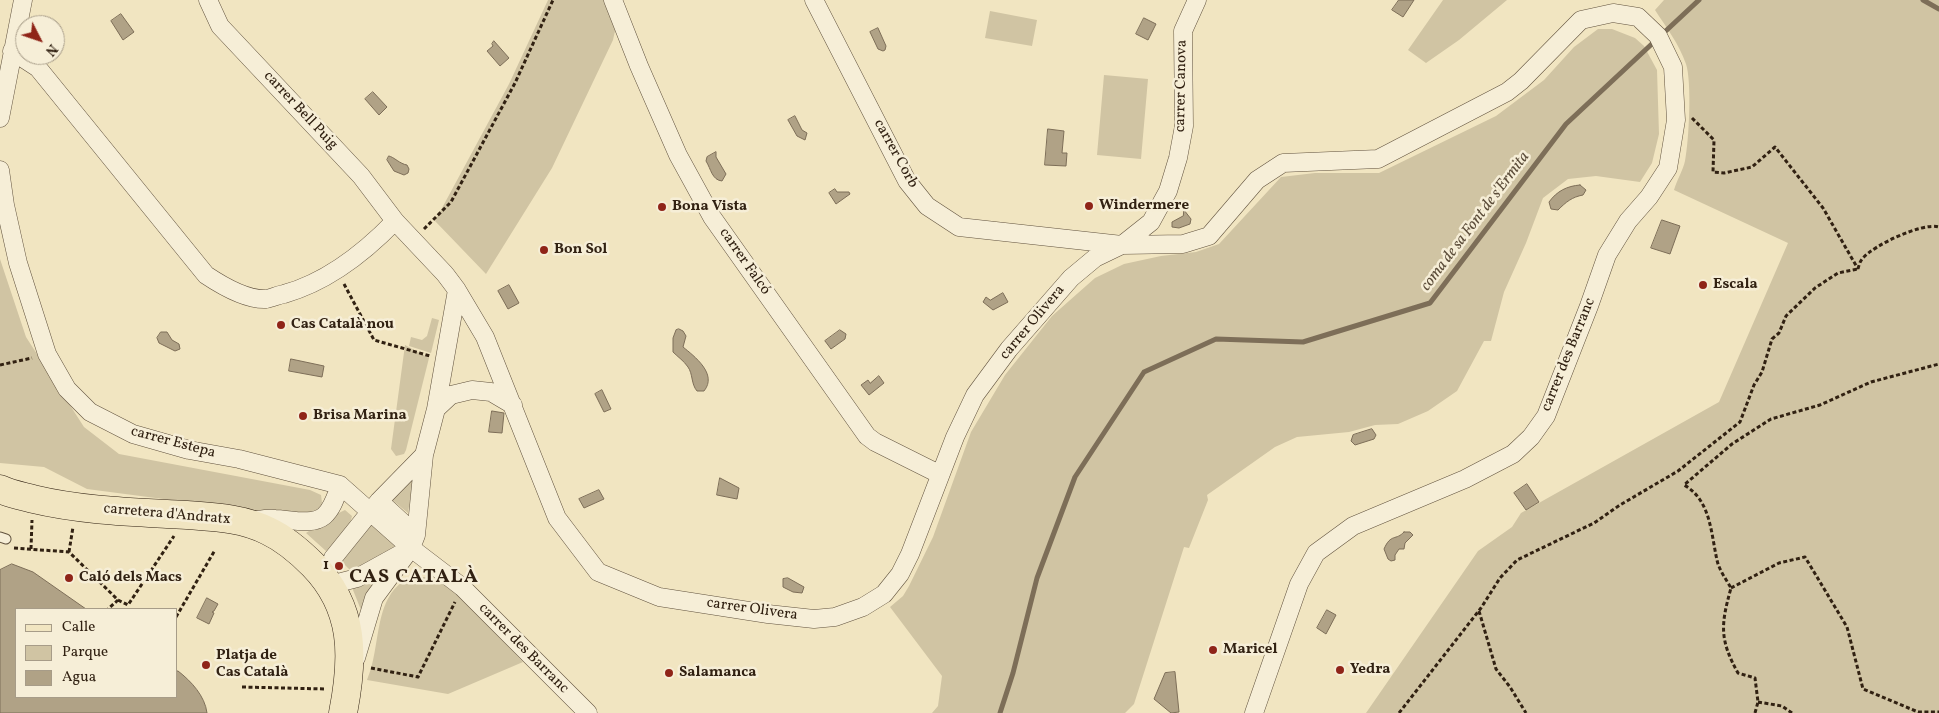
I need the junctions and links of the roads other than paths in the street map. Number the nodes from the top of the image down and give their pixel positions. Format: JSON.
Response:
{"nodes":[{"id":1,"x":23,"y":0,"type":"edge"},
{"id":2,"x":208,"y":0,"type":"edge"},
{"id":3,"x":613,"y":0,"type":"edge"},
{"id":4,"x":814,"y":0,"type":"edge"},
{"id":5,"x":1197,"y":0,"type":"edge"},
{"id":6,"x":12,"y":52,"type":"junction"},
{"id":7,"x":0,"y":118,"type":"edge"},
{"id":8,"x":0,"y":170,"type":"edge"},
{"id":9,"x":395,"y":221,"type":"junction"},
{"id":10,"x":1122,"y":245,"type":"junction"},
{"id":11,"x":457,"y":290,"type":"junction"},
{"id":12,"x":513,"y":405,"type":"junction"},
{"id":13,"x":436,"y":409,"type":"junction"},
{"id":14,"x":424,"y":455,"type":"junction"},
{"id":15,"x":939,"y":474,"type":"junction"},
{"id":16,"x":340,"y":485,"type":"junction"},
{"id":17,"x":0,"y":489,"type":"edge"},
{"id":18,"x":374,"y":507,"type":"junction"},
{"id":19,"x":243,"y":522,"type":"junction"},
{"id":20,"x":413,"y":542,"type":"junction"},
{"id":21,"x":328,"y":581,"type":"junction"},
{"id":22,"x":351,"y":679,"type":"junction"},
{"id":23,"x":343,"y":713,"type":"edge"},
{"id":24,"x":588,"y":713,"type":"edge"},
{"id":25,"x":1254,"y":713,"type":"edge"}],
"edges":[{"from":1,"to":6,"type":"street"},
{"from":2,"to":9,"type":"street","name":"carrer Bell Puig"},
{"from":3,"to":15,"type":"street","name":"carrer Falcó"},
{"from":4,"to":10,"type":"street","name":"carrer Corb"},
{"from":5,"to":10,"type":"street","name":"carrer Canova"},
{"from":6,"to":7,"type":"street"},
{"from":6,"to":9,"type":"street"},
{"from":8,"to":16,"type":"street","name":"carrer Estepa"},
{"from":9,"to":11,"type":"street","name":"carrer Olivera"},
{"from":10,"to":15,"type":"street","name":"carrer Olivera"},
{"from":10,"to":25,"type":"street","name":"carrer des Barranc"},
{"from":11,"to":12,"type":"street","name":"carrer Olivera"},
{"from":11,"to":13,"type":"street"},
{"from":12,"to":13,"type":"street"},
{"from":12,"to":15,"type":"street","name":"carrer Olivera"},
{"from":13,"to":14,"type":"street"},
{"from":14,"to":18,"type":"street"},
{"from":14,"to":20,"type":"street"},
{"from":16,"to":18,"type":"street","name":"carrer des Barranc"},
{"from":16,"to":19,"type":"street"},
{"from":17,"to":19,"type":"main road","name":"carretera d'Andratx"},
{"from":18,"to":20,"type":"street","name":"carrer des Barranc"},
{"from":18,"to":21,"type":"street"},
{"from":19,"to":21,"type":"main road","name":"carretera d'Andratx"},
{"from":20,"to":21,"type":"street"},
{"from":20,"to":22,"type":"street"},
{"from":20,"to":24,"type":"street","name":"carrer des Barranc"},
{"from":21,"to":22,"type":"main road","name":"carretera d'Andratx"},
{"from":22,"to":23,"type":"main road","name":"carretera d'Andratx"}]}
